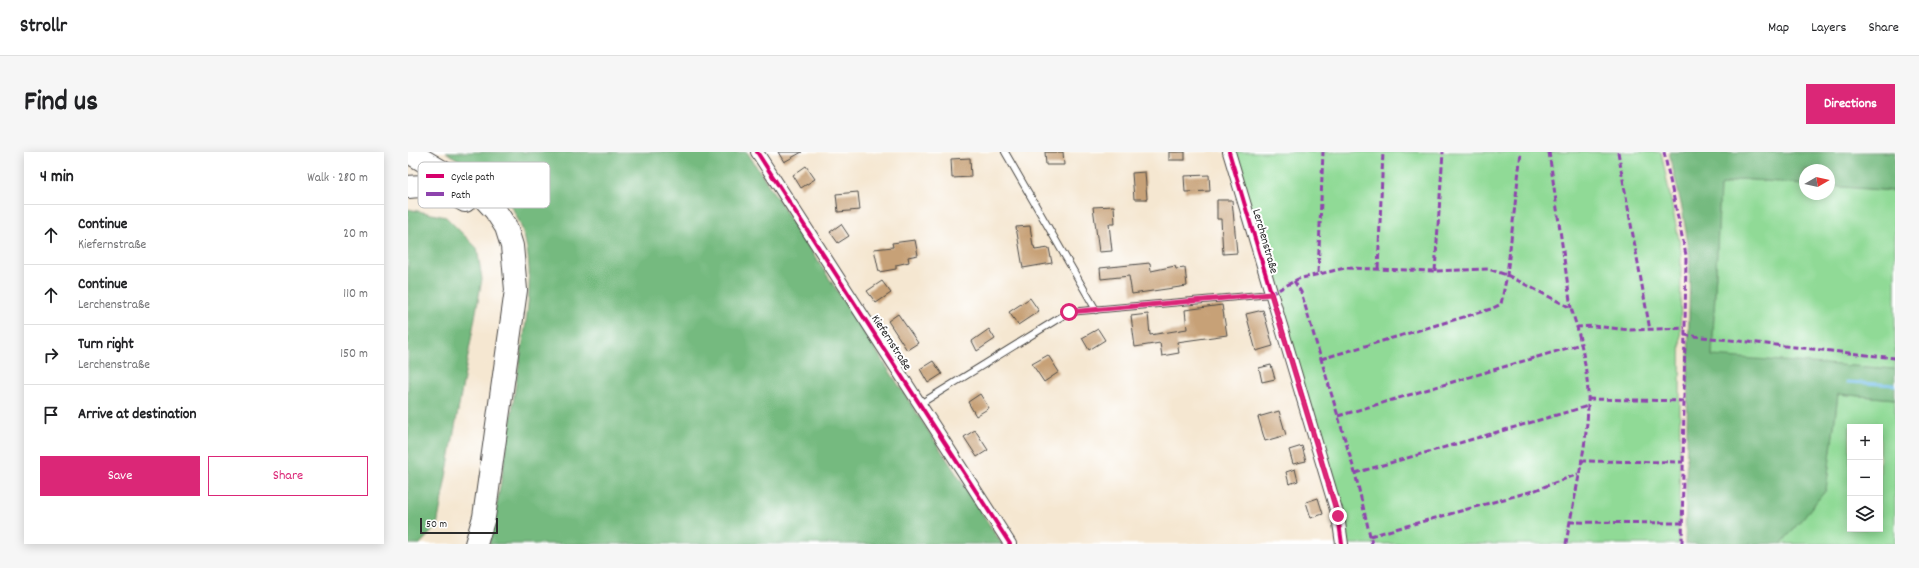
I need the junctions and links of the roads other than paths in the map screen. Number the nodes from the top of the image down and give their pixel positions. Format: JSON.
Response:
{"nodes":[{"id":1,"x":409,"y":152,"type":"edge"},
{"id":2,"x":757,"y":152,"type":"edge"},
{"id":3,"x":1006,"y":152,"type":"edge"},
{"id":4,"x":1229,"y":152,"type":"edge"},
{"id":5,"x":426,"y":162,"type":"edge"},
{"id":6,"x":418,"y":186,"type":"edge"},
{"id":7,"x":408,"y":187,"type":"edge"},
{"id":8,"x":476,"y":208,"type":"edge"},
{"id":9,"x":493,"y":208,"type":"edge"},
{"id":10,"x":1271,"y":294,"type":"junction"},
{"id":11,"x":1096,"y":310,"type":"junction"},
{"id":12,"x":920,"y":404,"type":"junction"},
{"id":13,"x":462,"y":544,"type":"edge"},
{"id":14,"x":476,"y":544,"type":"edge"},
{"id":15,"x":1010,"y":544,"type":"edge"},
{"id":16,"x":1342,"y":544,"type":"edge"}],
"edges":[{"from":1,"to":5,"type":"highway"},
{"from":2,"to":12,"type":"street","name":"Kiefernstraße"},
{"from":3,"to":11,"type":"lane"},
{"from":4,"to":10,"type":"street","name":"Lerchenstraße"},
{"from":6,"to":7,"type":"highway"},
{"from":8,"to":13,"type":"highway"},
{"from":9,"to":14,"type":"highway"},
{"from":10,"to":11,"type":"lane"},
{"from":10,"to":16,"type":"street","name":"Lerchenstraße"},
{"from":11,"to":12,"type":"lane"},
{"from":12,"to":15,"type":"street","name":"Kiefernstraße"}]}
